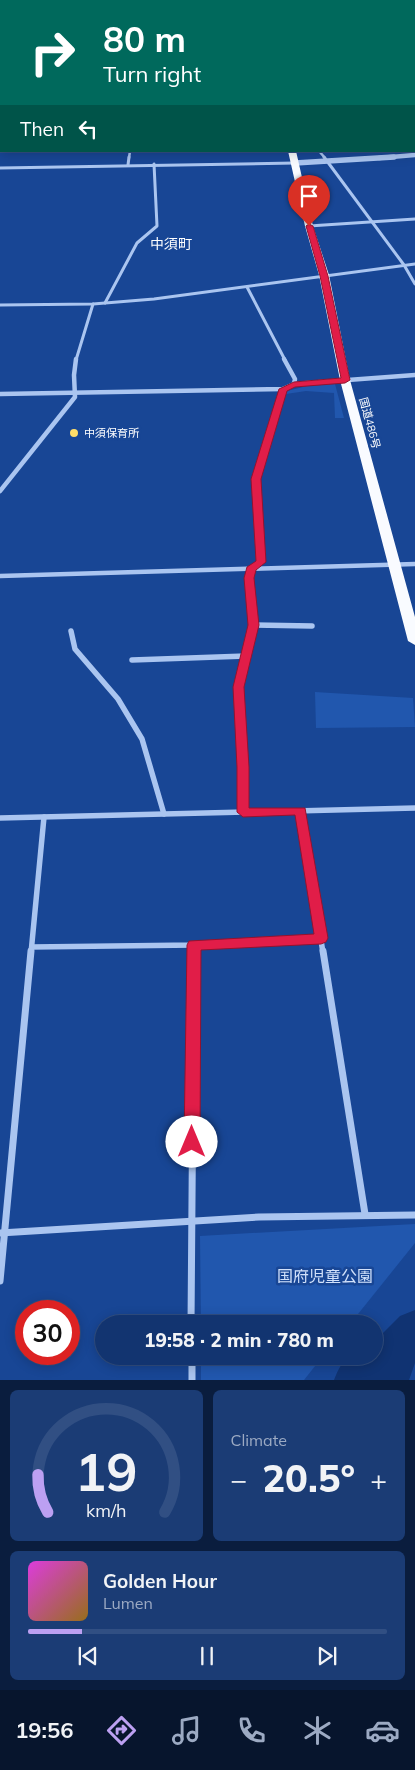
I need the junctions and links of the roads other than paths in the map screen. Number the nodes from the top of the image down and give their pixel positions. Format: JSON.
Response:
{"nodes":[{"id":1,"x":130,"y":152,"type":"edge"},
{"id":2,"x":292,"y":152,"type":"edge"},
{"id":3,"x":320,"y":152,"type":"edge"},
{"id":4,"x":415,"y":155,"type":"edge"},
{"id":5,"x":329,"y":162,"type":"junction"},
{"id":6,"x":295,"y":163,"type":"junction"},
{"id":7,"x":154,"y":164,"type":"junction"},
{"id":8,"x":128,"y":165,"type":"junction"},
{"id":9,"x":0,"y":168,"type":"edge"},
{"id":10,"x":415,"y":219,"type":"edge"},
{"id":11,"x":373,"y":222,"type":"junction"},
{"id":12,"x":309,"y":226,"type":"junction"},
{"id":13,"x":415,"y":264,"type":"edge"},
{"id":14,"x":404,"y":265,"type":"junction"},
{"id":15,"x":324,"y":276,"type":"junction"},
{"id":16,"x":415,"y":284,"type":"edge"},
{"id":17,"x":247,"y":287,"type":"junction"},
{"id":18,"x":105,"y":303,"type":"junction"},
{"id":19,"x":93,"y":304,"type":"junction"},
{"id":20,"x":0,"y":305,"type":"edge"},
{"id":21,"x":415,"y":375,"type":"edge"},
{"id":22,"x":345,"y":380,"type":"junction"},
{"id":23,"x":294,"y":384,"type":"junction"},
{"id":24,"x":284,"y":389,"type":"junction"},
{"id":25,"x":74,"y":393,"type":"junction"},
{"id":26,"x":0,"y":394,"type":"edge"},
{"id":27,"x":0,"y":491,"type":"edge"},
{"id":28,"x":415,"y":564,"type":"edge"},
{"id":29,"x":395,"y":565,"type":"junction"},
{"id":30,"x":251,"y":569,"type":"junction"},
{"id":31,"x":0,"y":576,"type":"edge"},
{"id":32,"x":254,"y":625,"type":"junction"},
{"id":33,"x":312,"y":626,"type":"dead end"},
{"id":34,"x":72,"y":631,"type":"dead end"},
{"id":35,"x":415,"y":641,"type":"edge"},
{"id":36,"x":246,"y":656,"type":"junction"},
{"id":37,"x":132,"y":660,"type":"dead end"},
{"id":38,"x":415,"y":808,"type":"edge"},
{"id":39,"x":301,"y":811,"type":"junction"},
{"id":40,"x":243,"y":812,"type":"junction"},
{"id":41,"x":164,"y":814,"type":"junction"},
{"id":42,"x":44,"y":817,"type":"junction"},
{"id":43,"x":0,"y":818,"type":"edge"},
{"id":44,"x":321,"y":938,"type":"junction"},
{"id":45,"x":194,"y":945,"type":"junction"},
{"id":46,"x":32,"y":947,"type":"junction"},
{"id":47,"x":365,"y":1214,"type":"junction"},
{"id":48,"x":415,"y":1215,"type":"edge"},
{"id":49,"x":191,"y":1221,"type":"junction"},
{"id":50,"x":3,"y":1233,"type":"edge"},
{"id":51,"x":0,"y":1281,"type":"edge"},
{"id":52,"x":191,"y":1315,"type":"edge"},
{"id":53,"x":192,"y":1365,"type":"edge"},
{"id":54,"x":192,"y":1380,"type":"edge"}],
"edges":[{"from":1,"to":8,"type":"street"},
{"from":2,"to":6,"type":"highway","name":"国道486号"},
{"from":3,"to":5,"type":"street"},
{"from":4,"to":5,"type":"street"},
{"from":5,"to":6,"type":"street"},
{"from":5,"to":11,"type":"street"},
{"from":6,"to":7,"type":"street"},
{"from":6,"to":12,"type":"highway","name":"国道486号"},
{"from":7,"to":8,"type":"street"},
{"from":7,"to":18,"type":"street"},
{"from":8,"to":9,"type":"street"},
{"from":10,"to":11,"type":"street"},
{"from":11,"to":12,"type":"street"},
{"from":11,"to":14,"type":"street"},
{"from":12,"to":15,"type":"highway","name":"国道486号"},
{"from":13,"to":14,"type":"street"},
{"from":14,"to":15,"type":"street"},
{"from":14,"to":16,"type":"street"},
{"from":15,"to":17,"type":"street"},
{"from":15,"to":22,"type":"highway","name":"国道486号"},
{"from":17,"to":18,"type":"street"},
{"from":17,"to":23,"type":"street"},
{"from":18,"to":19,"type":"street"},
{"from":19,"to":20,"type":"street"},
{"from":19,"to":25,"type":"street"},
{"from":21,"to":22,"type":"street"},
{"from":22,"to":23,"type":"street"},
{"from":22,"to":29,"type":"highway","name":"国道486号"},
{"from":23,"to":24,"type":"street"},
{"from":24,"to":25,"type":"street"},
{"from":24,"to":30,"type":"street"},
{"from":25,"to":26,"type":"street"},
{"from":25,"to":27,"type":"street"},
{"from":28,"to":29,"type":"street"},
{"from":29,"to":30,"type":"street"},
{"from":29,"to":35,"type":"highway","name":"国道486号"},
{"from":30,"to":31,"type":"street"},
{"from":30,"to":32,"type":"street"},
{"from":32,"to":33,"type":"street"},
{"from":32,"to":36,"type":"street"},
{"from":34,"to":41,"type":"street"},
{"from":36,"to":37,"type":"street"},
{"from":36,"to":40,"type":"street"},
{"from":38,"to":39,"type":"street"},
{"from":39,"to":40,"type":"street"},
{"from":39,"to":44,"type":"street"},
{"from":40,"to":41,"type":"street"},
{"from":41,"to":42,"type":"street"},
{"from":42,"to":43,"type":"street"},
{"from":42,"to":46,"type":"street"},
{"from":44,"to":45,"type":"street"},
{"from":44,"to":47,"type":"street"},
{"from":45,"to":46,"type":"street"},
{"from":45,"to":49,"type":"street"},
{"from":46,"to":50,"type":"street"},
{"from":47,"to":48,"type":"street"},
{"from":47,"to":49,"type":"street"},
{"from":49,"to":50,"type":"street"},
{"from":49,"to":52,"type":"street"},
{"from":50,"to":51,"type":"street"},
{"from":53,"to":54,"type":"street"}]}
